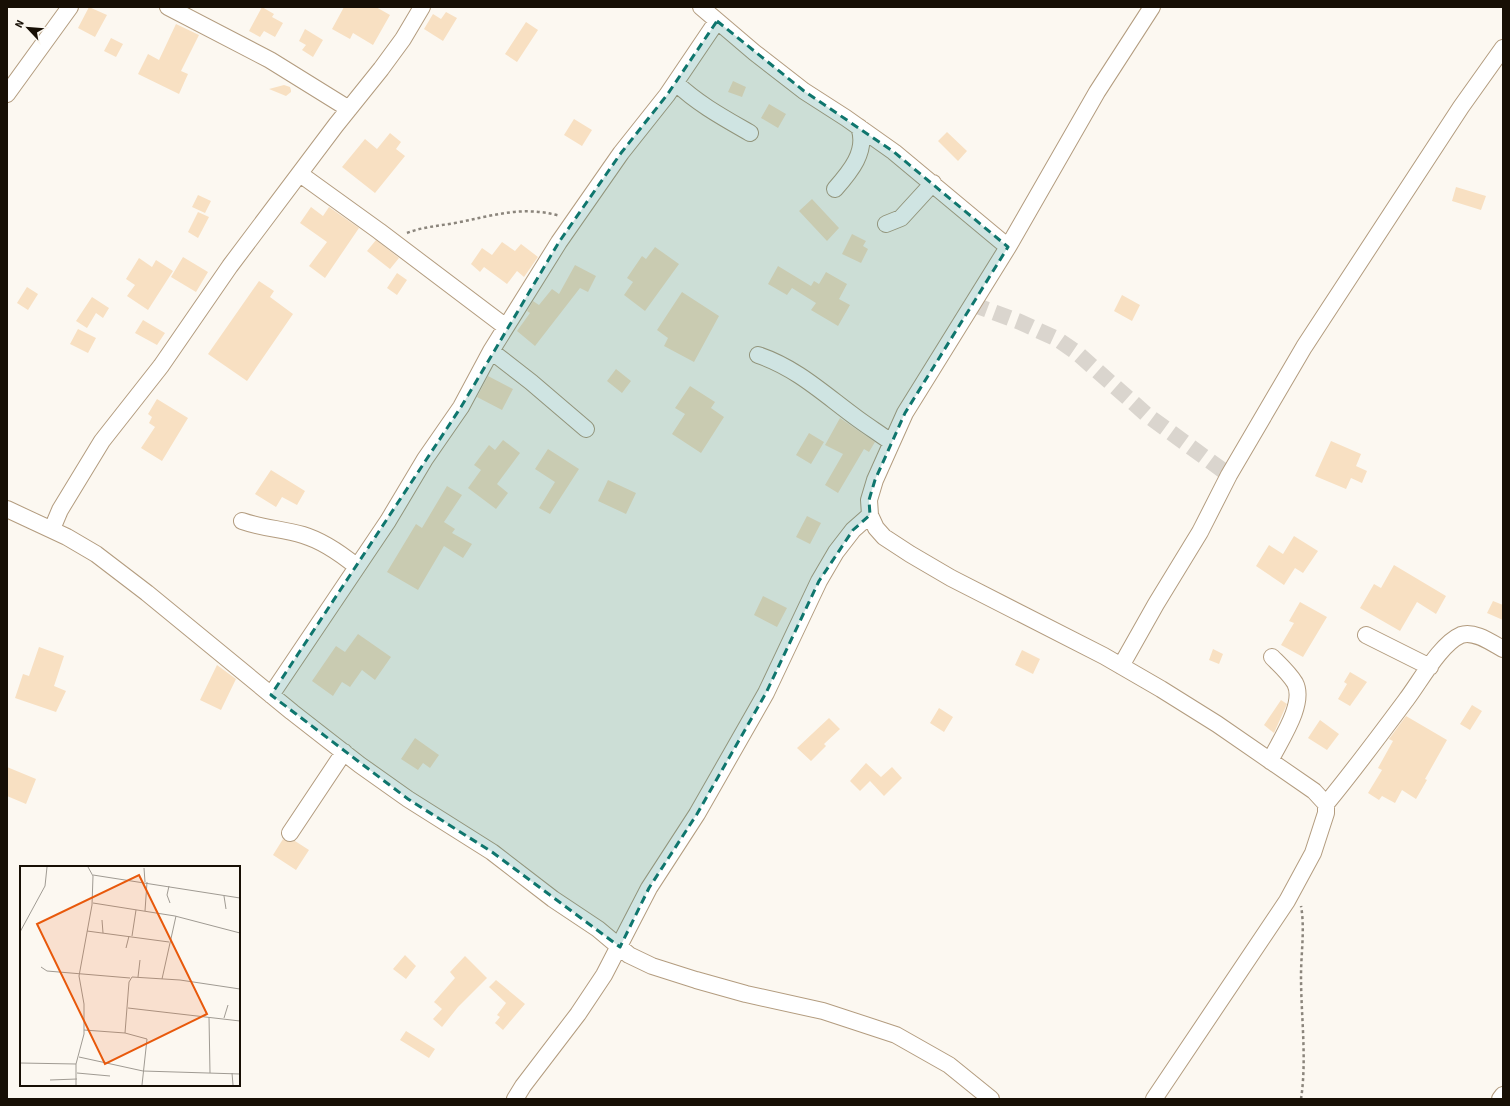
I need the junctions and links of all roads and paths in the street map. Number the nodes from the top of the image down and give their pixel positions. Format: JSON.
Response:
{"nodes":[{"id":1,"x":70,"y":7,"type":"edge"},
{"id":2,"x":168,"y":7,"type":"edge"},
{"id":3,"x":422,"y":7,"type":"edge"},
{"id":4,"x":701,"y":7,"type":"edge"},
{"id":5,"x":1152,"y":7,"type":"edge"},
{"id":6,"x":717,"y":21,"type":"junction"},
{"id":7,"x":1503,"y":48,"type":"edge"},
{"id":8,"x":676,"y":83,"type":"junction"},
{"id":9,"x":7,"y":94,"type":"edge"},
{"id":10,"x":349,"y":109,"type":"junction"},
{"id":11,"x":859,"y":127,"type":"junction"},
{"id":12,"x":750,"y":133,"type":"dead end"},
{"id":13,"x":300,"y":174,"type":"junction"},
{"id":14,"x":933,"y":184,"type":"junction"},
{"id":15,"x":835,"y":189,"type":"dead end"},
{"id":16,"x":574,"y":220,"type":"junction"},
{"id":17,"x":886,"y":224,"type":"dead end"},
{"id":18,"x":392,"y":241,"type":"junction"},
{"id":19,"x":1008,"y":247,"type":"junction"},
{"id":20,"x":506,"y":327,"type":"junction"},
{"id":21,"x":491,"y":351,"type":"junction"},
{"id":22,"x":758,"y":355,"type":"dead end"},
{"id":23,"x":586,"y":429,"type":"dead end"},
{"id":24,"x":891,"y":442,"type":"junction"},
{"id":25,"x":7,"y":509,"type":"edge"},
{"id":26,"x":870,"y":515,"type":"junction"},
{"id":27,"x":242,"y":521,"type":"dead end"},
{"id":28,"x":52,"y":529,"type":"junction"},
{"id":29,"x":356,"y":566,"type":"junction"},
{"id":30,"x":1366,"y":636,"type":"dead end"},
{"id":31,"x":1503,"y":649,"type":"edge"},
{"id":32,"x":1272,"y":657,"type":"dead end"},
{"id":33,"x":1121,"y":666,"type":"junction"},
{"id":34,"x":1430,"y":667,"type":"junction"},
{"id":35,"x":271,"y":695,"type":"junction"},
{"id":36,"x":344,"y":752,"type":"junction"},
{"id":37,"x":1270,"y":761,"type":"junction"},
{"id":38,"x":1326,"y":804,"type":"junction"},
{"id":39,"x":290,"y":833,"type":"dead end"},
{"id":40,"x":1298,"y":882,"type":"junction"},
{"id":41,"x":620,"y":947,"type":"junction"},
{"id":42,"x":1503,"y":1095,"type":"edge"},
{"id":43,"x":515,"y":1099,"type":"edge"},
{"id":44,"x":991,"y":1099,"type":"edge"},
{"id":45,"x":1154,"y":1099,"type":"edge"},
{"id":46,"x":1301,"y":1099,"type":"edge"},
{"id":47,"x":1500,"y":1099,"type":"edge"}],
"edges":[{"from":1,"to":9,"type":"street"},
{"from":2,"to":10,"type":"street"},
{"from":3,"to":10,"type":"street"},
{"from":4,"to":6,"type":"street"},
{"from":5,"to":19,"type":"street"},
{"from":6,"to":8,"type":"street"},
{"from":6,"to":11,"type":"street"},
{"from":7,"to":33,"type":"street"},
{"from":8,"to":12,"type":"street"},
{"from":8,"to":16,"type":"street"},
{"from":10,"to":13,"type":"street"},
{"from":11,"to":14,"type":"street"},
{"from":11,"to":15,"type":"street"},
{"from":13,"to":18,"type":"street"},
{"from":13,"to":28,"type":"street"},
{"from":14,"to":17,"type":"street"},
{"from":14,"to":19,"type":"street"},
{"from":16,"to":18,"type":"path"},
{"from":16,"to":20,"type":"street"},
{"from":18,"to":20,"type":"street"},
{"from":19,"to":24,"type":"street"},
{"from":20,"to":21,"type":"street"},
{"from":21,"to":23,"type":"street"},
{"from":21,"to":29,"type":"street"},
{"from":22,"to":24,"type":"street"},
{"from":24,"to":26,"type":"street"},
{"from":25,"to":28,"type":"street"},
{"from":26,"to":33,"type":"street"},
{"from":26,"to":41,"type":"street"},
{"from":27,"to":29,"type":"street"},
{"from":28,"to":35,"type":"street"},
{"from":29,"to":35,"type":"street"},
{"from":30,"to":34,"type":"street"},
{"from":31,"to":34,"type":"street"},
{"from":32,"to":37,"type":"street"},
{"from":33,"to":37,"type":"street"},
{"from":34,"to":38,"type":"street"},
{"from":35,"to":36,"type":"street"},
{"from":36,"to":39,"type":"street"},
{"from":36,"to":41,"type":"street"},
{"from":37,"to":38,"type":"street"},
{"from":38,"to":40,"type":"street"},
{"from":40,"to":45,"type":"street"},
{"from":40,"to":46,"type":"path"},
{"from":41,"to":43,"type":"street"},
{"from":41,"to":44,"type":"street"},
{"from":42,"to":47,"type":"street"}]}
